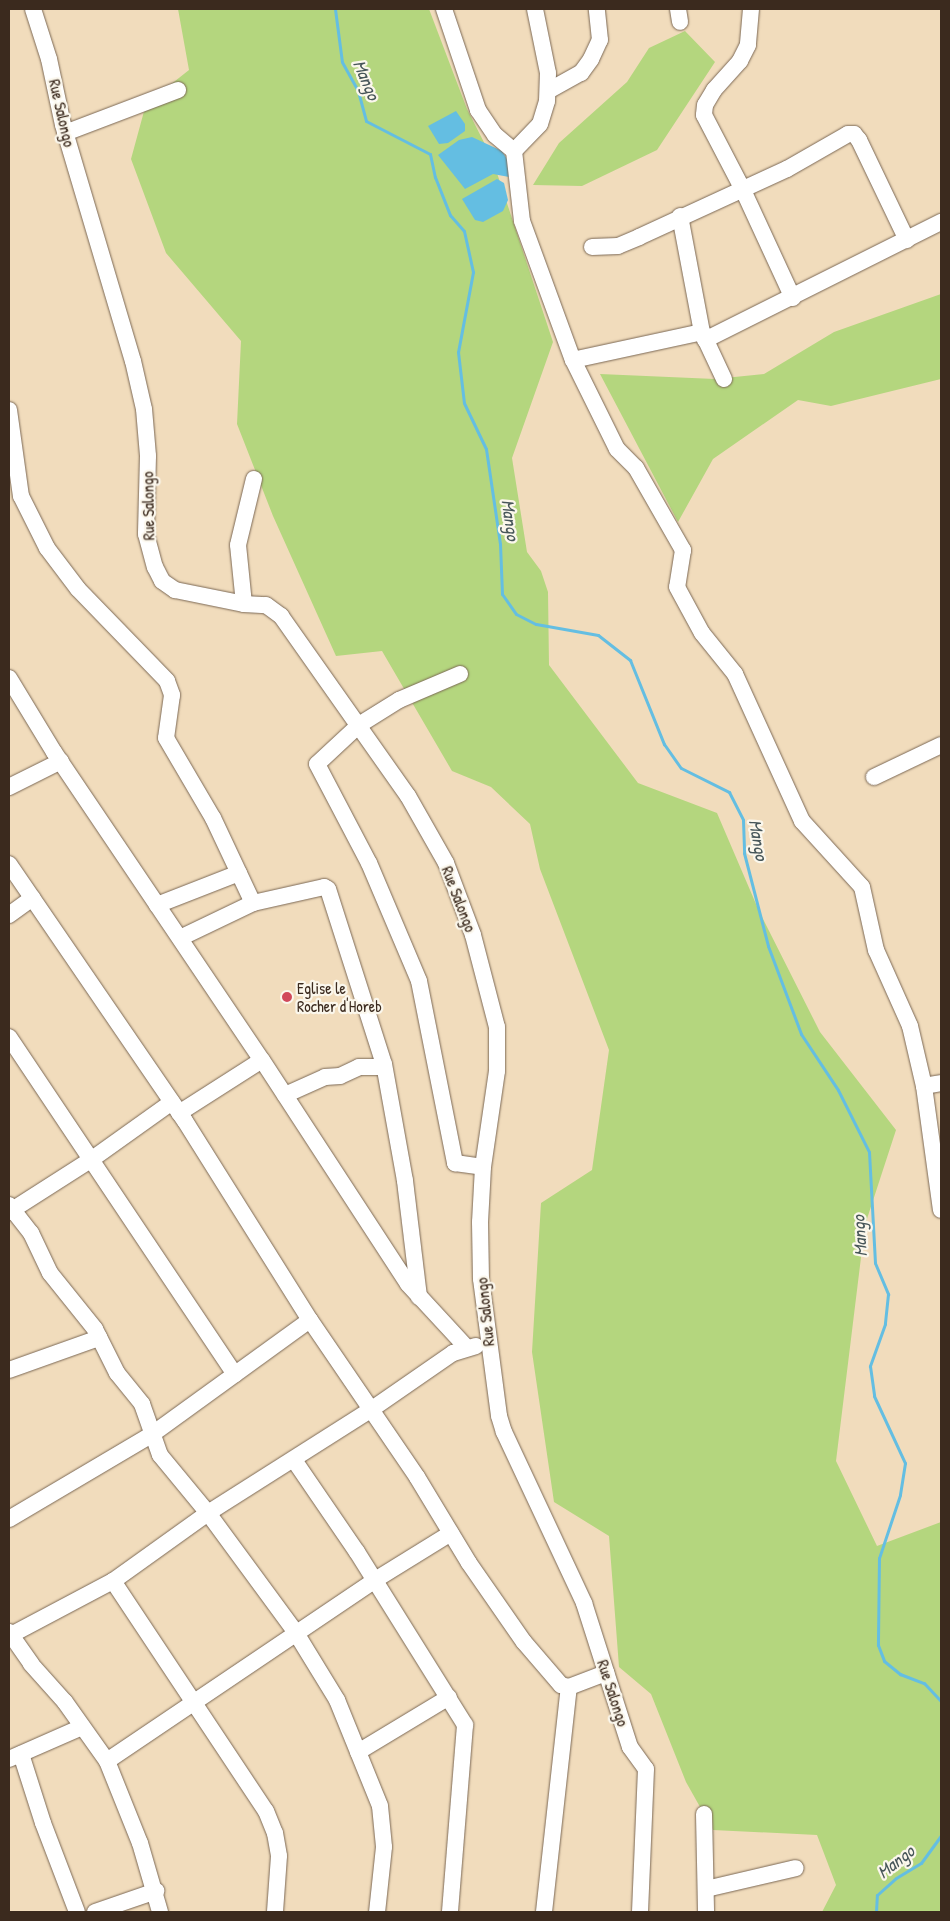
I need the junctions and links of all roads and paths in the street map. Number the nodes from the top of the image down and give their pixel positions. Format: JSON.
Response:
{"nodes":[{"id":1,"x":33,"y":9,"type":"edge"},
{"id":2,"x":444,"y":9,"type":"edge"},
{"id":3,"x":535,"y":9,"type":"edge"},
{"id":4,"x":597,"y":9,"type":"edge"},
{"id":5,"x":751,"y":9,"type":"edge"},
{"id":6,"x":178,"y":90,"type":"dead end"},
{"id":7,"x":548,"y":91,"type":"junction"},
{"id":8,"x":65,"y":133,"type":"junction"},
{"id":9,"x":514,"y":151,"type":"junction"},
{"id":10,"x":743,"y":190,"type":"junction"},
{"id":11,"x":680,"y":216,"type":"junction"},
{"id":12,"x":941,"y":222,"type":"edge"},
{"id":13,"x":907,"y":240,"type":"junction"},
{"id":14,"x":592,"y":247,"type":"dead end"},
{"id":15,"x":793,"y":298,"type":"junction"},
{"id":16,"x":704,"y":336,"type":"junction"},
{"id":17,"x":573,"y":360,"type":"junction"},
{"id":18,"x":724,"y":379,"type":"dead end"},
{"id":19,"x":9,"y":410,"type":"edge"},
{"id":20,"x":254,"y":479,"type":"dead end"},
{"id":21,"x":244,"y":604,"type":"junction"},
{"id":22,"x":460,"y":674,"type":"dead end"},
{"id":23,"x":9,"y":678,"type":"edge"},
{"id":24,"x":360,"y":725,"type":"junction"},
{"id":25,"x":941,"y":745,"type":"edge"},
{"id":26,"x":61,"y":761,"type":"junction"},
{"id":27,"x":874,"y":777,"type":"dead end"},
{"id":28,"x":9,"y":786,"type":"edge"},
{"id":29,"x":9,"y":864,"type":"edge"},
{"id":30,"x":239,"y":873,"type":"junction"},
{"id":31,"x":32,"y":898,"type":"junction"},
{"id":32,"x":253,"y":903,"type":"junction"},
{"id":33,"x":157,"y":905,"type":"junction"},
{"id":34,"x":9,"y":915,"type":"edge"},
{"id":35,"x":180,"y":938,"type":"junction"},
{"id":36,"x":9,"y":1037,"type":"edge"},
{"id":37,"x":262,"y":1060,"type":"junction"},
{"id":38,"x":384,"y":1067,"type":"junction"},
{"id":39,"x":941,"y":1083,"type":"edge"},
{"id":40,"x":924,"y":1086,"type":"junction"},
{"id":41,"x":285,"y":1095,"type":"junction"},
{"id":42,"x":176,"y":1108,"type":"junction"},
{"id":43,"x":92,"y":1160,"type":"junction"},
{"id":44,"x":483,"y":1167,"type":"junction"},
{"id":45,"x":10,"y":1209,"type":"edge"},
{"id":46,"x":941,"y":1210,"type":"edge"},
{"id":47,"x":420,"y":1297,"type":"junction"},
{"id":48,"x":310,"y":1320,"type":"junction"},
{"id":49,"x":99,"y":1338,"type":"junction"},
{"id":50,"x":488,"y":1344,"type":"junction"},
{"id":51,"x":467,"y":1348,"type":"junction"},
{"id":52,"x":9,"y":1370,"type":"edge"},
{"id":53,"x":235,"y":1374,"type":"junction"},
{"id":54,"x":372,"y":1409,"type":"junction"},
{"id":55,"x":151,"y":1435,"type":"junction"},
{"id":56,"x":294,"y":1460,"type":"junction"},
{"id":57,"x":208,"y":1513,"type":"junction"},
{"id":58,"x":9,"y":1520,"type":"edge"},
{"id":59,"x":451,"y":1533,"type":"junction"},
{"id":60,"x":113,"y":1580,"type":"junction"},
{"id":61,"x":375,"y":1580,"type":"junction"},
{"id":62,"x":296,"y":1633,"type":"junction"},
{"id":63,"x":10,"y":1634,"type":"edge"},
{"id":64,"x":606,"y":1674,"type":"junction"},
{"id":65,"x":569,"y":1687,"type":"junction"},
{"id":66,"x":449,"y":1697,"type":"junction"},
{"id":67,"x":197,"y":1702,"type":"junction"},
{"id":68,"x":82,"y":1727,"type":"junction"},
{"id":69,"x":358,"y":1752,"type":"junction"},
{"id":70,"x":15,"y":1756,"type":"edge"},
{"id":71,"x":106,"y":1761,"type":"junction"},
{"id":72,"x":704,"y":1814,"type":"dead end"},
{"id":73,"x":796,"y":1868,"type":"dead end"},
{"id":74,"x":706,"y":1889,"type":"junction"},
{"id":75,"x":156,"y":1890,"type":"junction"},
{"id":76,"x":77,"y":1912,"type":"edge"},
{"id":77,"x":95,"y":1912,"type":"edge"},
{"id":78,"x":160,"y":1912,"type":"edge"},
{"id":79,"x":275,"y":1912,"type":"edge"},
{"id":80,"x":377,"y":1912,"type":"edge"},
{"id":81,"x":450,"y":1912,"type":"edge"},
{"id":82,"x":544,"y":1912,"type":"edge"},
{"id":83,"x":640,"y":1912,"type":"edge"},
{"id":84,"x":706,"y":1912,"type":"edge"}],
"edges":[{"from":1,"to":8,"type":"street","name":"Rue Salongo"},
{"from":2,"to":9,"type":"street"},
{"from":3,"to":7,"type":"street"},
{"from":4,"to":7,"type":"street"},
{"from":5,"to":10,"type":"street"},
{"from":6,"to":8,"type":"street"},
{"from":7,"to":9,"type":"street"},
{"from":8,"to":21,"type":"street","name":"Rue Salongo"},
{"from":9,"to":17,"type":"street"},
{"from":10,"to":11,"type":"street"},
{"from":10,"to":13,"type":"street"},
{"from":10,"to":15,"type":"street"},
{"from":11,"to":14,"type":"street"},
{"from":11,"to":16,"type":"street"},
{"from":12,"to":13,"type":"street"},
{"from":13,"to":15,"type":"street"},
{"from":15,"to":16,"type":"street"},
{"from":16,"to":17,"type":"street"},
{"from":16,"to":18,"type":"street"},
{"from":17,"to":40,"type":"street"},
{"from":19,"to":30,"type":"street"},
{"from":20,"to":21,"type":"street"},
{"from":21,"to":24,"type":"street","name":"Rue Salongo"},
{"from":22,"to":24,"type":"street"},
{"from":23,"to":26,"type":"street"},
{"from":24,"to":44,"type":"street","name":"Rue Salongo"},
{"from":24,"to":44,"type":"street"},
{"from":25,"to":27,"type":"street"},
{"from":26,"to":28,"type":"street"},
{"from":26,"to":33,"type":"street"},
{"from":29,"to":31,"type":"street"},
{"from":30,"to":32,"type":"street"},
{"from":30,"to":33,"type":"street"},
{"from":31,"to":34,"type":"street"},
{"from":31,"to":42,"type":"street"},
{"from":32,"to":35,"type":"street"},
{"from":32,"to":38,"type":"street"},
{"from":33,"to":35,"type":"street"},
{"from":35,"to":37,"type":"street"},
{"from":36,"to":43,"type":"street"},
{"from":37,"to":41,"type":"street"},
{"from":37,"to":42,"type":"street"},
{"from":38,"to":41,"type":"street"},
{"from":38,"to":47,"type":"street"},
{"from":39,"to":40,"type":"street"},
{"from":40,"to":46,"type":"street"},
{"from":41,"to":47,"type":"street"},
{"from":42,"to":43,"type":"street"},
{"from":42,"to":48,"type":"street"},
{"from":43,"to":45,"type":"street"},
{"from":43,"to":53,"type":"street"},
{"from":44,"to":50,"type":"street","name":"Rue Salongo"},
{"from":45,"to":49,"type":"street"},
{"from":47,"to":51,"type":"street"},
{"from":48,"to":53,"type":"street"},
{"from":48,"to":54,"type":"street"},
{"from":49,"to":52,"type":"street"},
{"from":49,"to":55,"type":"street"},
{"from":50,"to":51,"type":"street"},
{"from":50,"to":64,"type":"street","name":"Rue Salongo"},
{"from":51,"to":54,"type":"street"},
{"from":53,"to":55,"type":"street"},
{"from":54,"to":56,"type":"street"},
{"from":54,"to":59,"type":"street"},
{"from":55,"to":57,"type":"street"},
{"from":55,"to":58,"type":"street"},
{"from":56,"to":57,"type":"street"},
{"from":56,"to":61,"type":"street"},
{"from":57,"to":60,"type":"street"},
{"from":57,"to":62,"type":"street"},
{"from":59,"to":61,"type":"street"},
{"from":59,"to":65,"type":"street"},
{"from":60,"to":63,"type":"street"},
{"from":60,"to":67,"type":"street"},
{"from":61,"to":62,"type":"street"},
{"from":61,"to":66,"type":"street"},
{"from":62,"to":67,"type":"street"},
{"from":62,"to":69,"type":"street"},
{"from":63,"to":68,"type":"street"},
{"from":64,"to":65,"type":"street"},
{"from":64,"to":83,"type":"street","name":"Rue Salongo"},
{"from":65,"to":82,"type":"street"},
{"from":66,"to":69,"type":"street"},
{"from":66,"to":81,"type":"street"},
{"from":67,"to":71,"type":"street"},
{"from":67,"to":79,"type":"street"},
{"from":68,"to":70,"type":"street"},
{"from":68,"to":71,"type":"street"},
{"from":69,"to":80,"type":"street"},
{"from":70,"to":76,"type":"street"},
{"from":71,"to":75,"type":"street"},
{"from":72,"to":74,"type":"street"},
{"from":73,"to":74,"type":"street"},
{"from":74,"to":84,"type":"street"},
{"from":75,"to":77,"type":"street"},
{"from":75,"to":78,"type":"street"}]}
